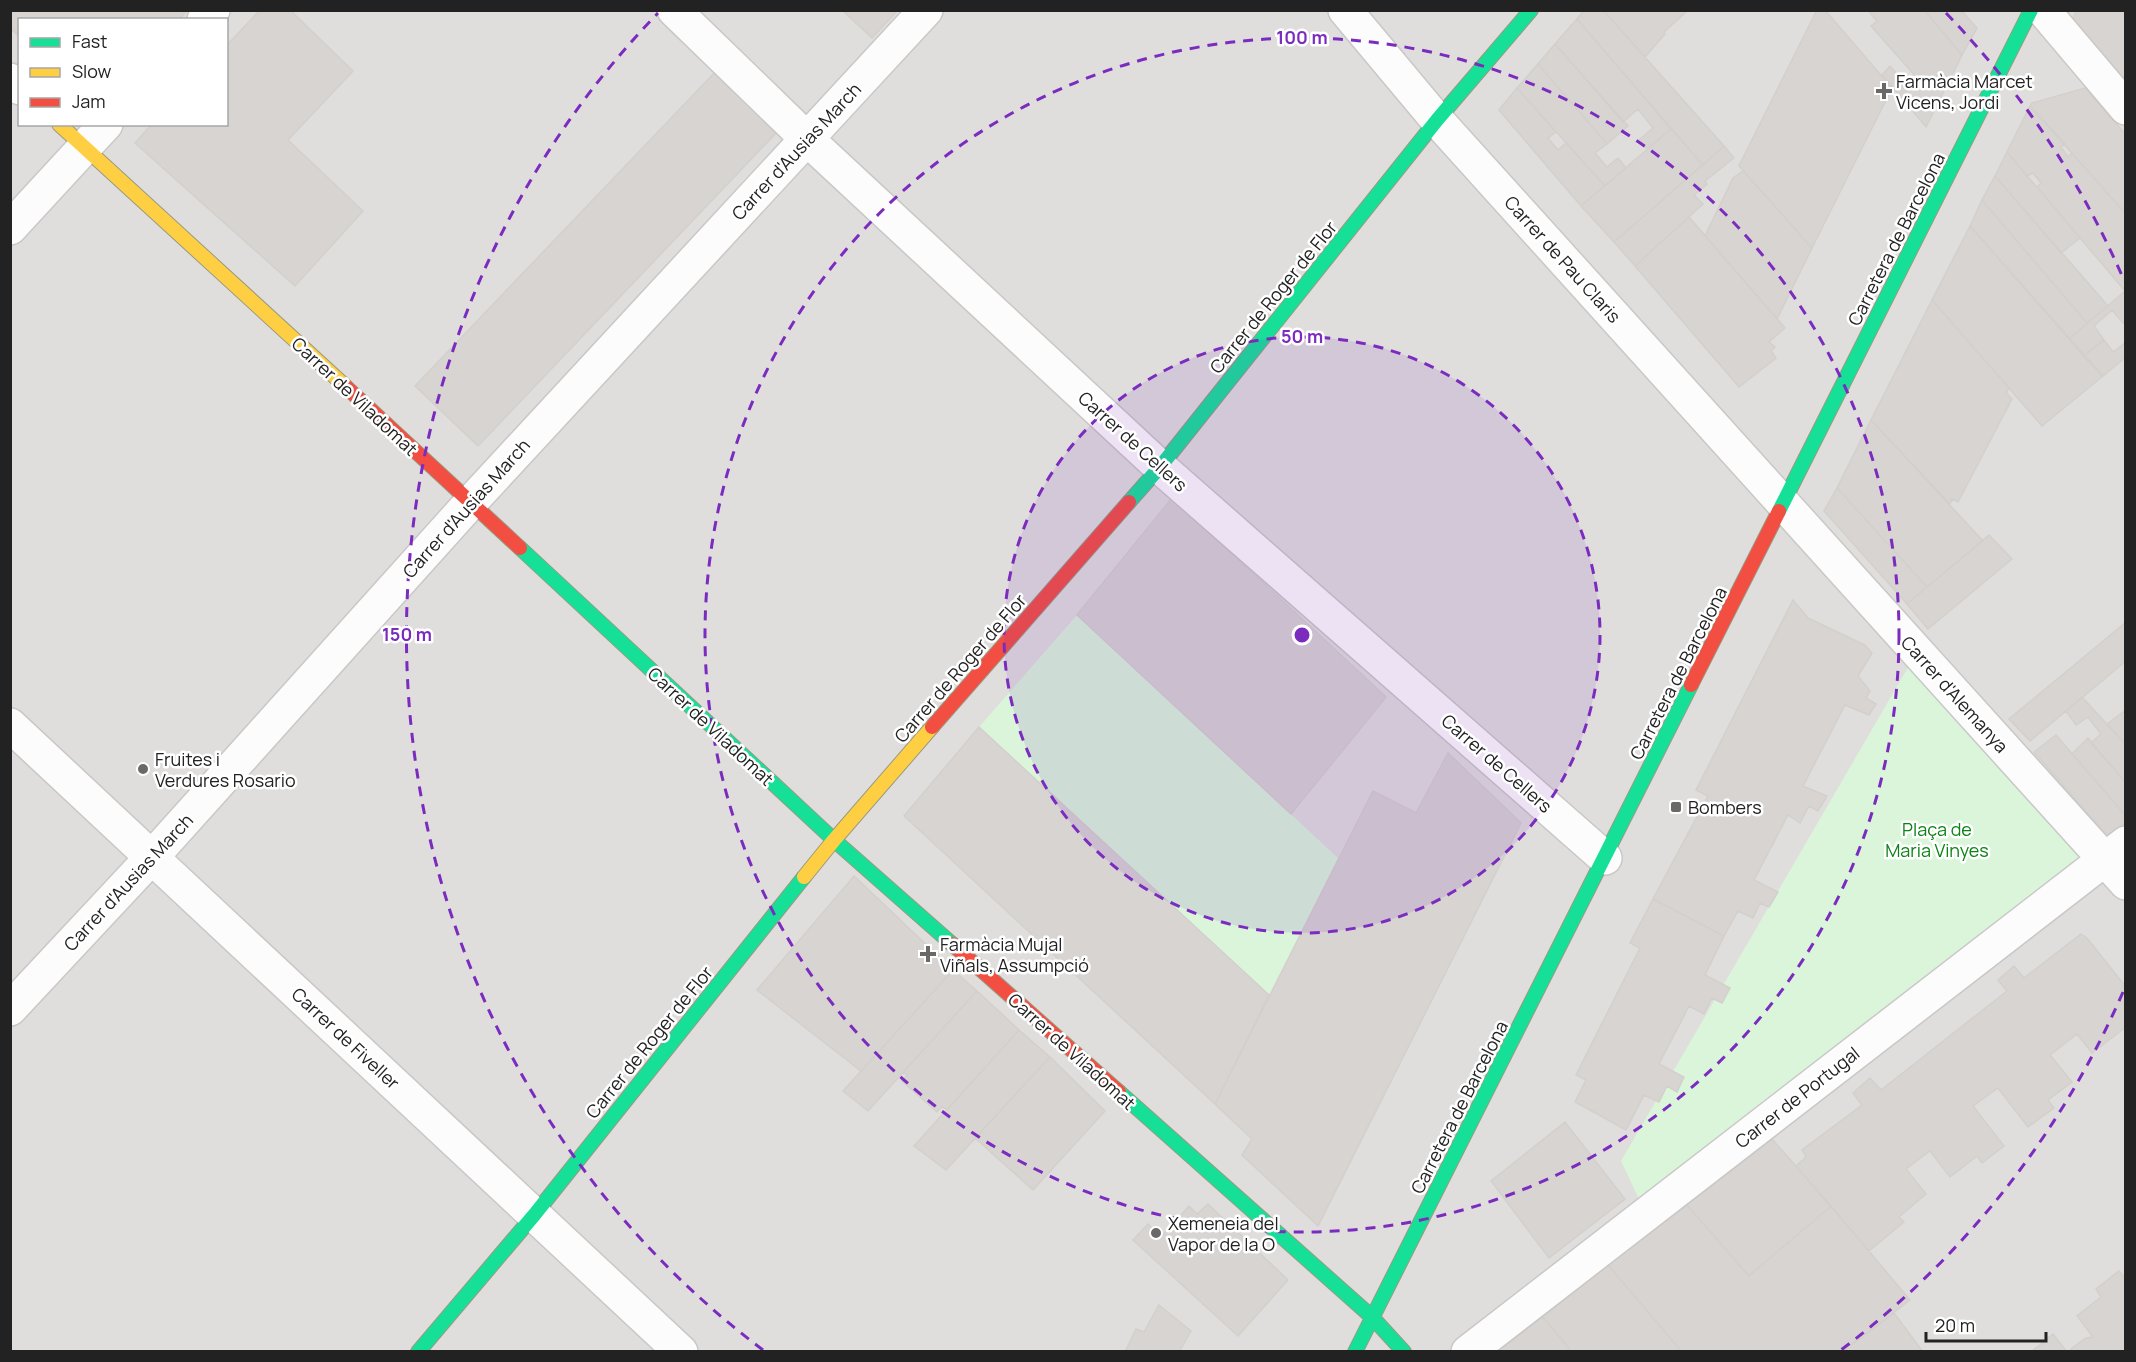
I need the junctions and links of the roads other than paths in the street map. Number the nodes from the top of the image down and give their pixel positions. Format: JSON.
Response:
{"nodes":[{"id":1,"x":674,"y":10,"type":"edge"},
{"id":2,"x":926,"y":10,"type":"edge"},
{"id":3,"x":1345,"y":10,"type":"edge"},
{"id":4,"x":1531,"y":10,"type":"edge"},
{"id":5,"x":2031,"y":10,"type":"edge"},
{"id":6,"x":2043,"y":10,"type":"edge"},
{"id":7,"x":2126,"y":108,"type":"edge"},
{"id":8,"x":1437,"y":120,"type":"junction"},
{"id":9,"x":65,"y":126,"type":"edge"},
{"id":10,"x":95,"y":136,"type":"edge"},
{"id":11,"x":807,"y":139,"type":"junction"},
{"id":12,"x":10,"y":228,"type":"edge"},
{"id":13,"x":1160,"y":467,"type":"junction"},
{"id":14,"x":471,"y":502,"type":"junction"},
{"id":15,"x":1784,"y":505,"type":"junction"},
{"id":16,"x":10,"y":724,"type":"edge"},
{"id":17,"x":834,"y":840,"type":"junction"},
{"id":18,"x":152,"y":857,"type":"junction"},
{"id":19,"x":1605,"y":858,"type":"junction"},
{"id":20,"x":2119,"y":862,"type":"edge"},
{"id":21,"x":10,"y":1009,"type":"edge"},
{"id":22,"x":535,"y":1214,"type":"junction"},
{"id":23,"x":1372,"y":1317,"type":"junction"},
{"id":24,"x":418,"y":1352,"type":"edge"},
{"id":25,"x":681,"y":1352,"type":"edge"},
{"id":26,"x":1355,"y":1352,"type":"edge"},
{"id":27,"x":1404,"y":1352,"type":"edge"},
{"id":28,"x":1468,"y":1352,"type":"edge"}],
"edges":[{"from":1,"to":11,"type":"street","name":"Carrer de Cellers"},
{"from":2,"to":11,"type":"street","name":"Carrer d'Ausias March"},
{"from":3,"to":8,"type":"street","name":"Carrer de Pau Claris"},
{"from":4,"to":8,"type":"street","name":"Carrer de Roger de Flor"},
{"from":5,"to":15,"type":"street","name":"Carretera de Barcelona"},
{"from":6,"to":7,"type":"street"},
{"from":8,"to":13,"type":"street","name":"Carrer de Roger de Flor"},
{"from":8,"to":15,"type":"street","name":"Carrer de Pau Claris"},
{"from":9,"to":10,"type":"street","name":"Carrer de Viladomat"},
{"from":10,"to":12,"type":"street"},
{"from":10,"to":14,"type":"street","name":"Carrer de Viladomat"},
{"from":11,"to":13,"type":"street","name":"Carrer de Cellers"},
{"from":11,"to":14,"type":"street","name":"Carrer d'Ausias March"},
{"from":13,"to":17,"type":"street","name":"Carrer de Roger de Flor"},
{"from":13,"to":19,"type":"street","name":"Carrer de Cellers"},
{"from":14,"to":17,"type":"street","name":"Carrer de Viladomat"},
{"from":14,"to":18,"type":"street","name":"Carrer d'Ausias March"},
{"from":15,"to":19,"type":"street","name":"Carretera de Barcelona"},
{"from":15,"to":20,"type":"street","name":"Carrer d'Alemanya"},
{"from":16,"to":18,"type":"street","name":"Carrer de Fiveller"},
{"from":17,"to":22,"type":"street","name":"Carrer de Roger de Flor"},
{"from":17,"to":23,"type":"street","name":"Carrer de Viladomat"},
{"from":18,"to":21,"type":"street","name":"Carrer d'Ausias March"},
{"from":18,"to":22,"type":"street","name":"Carrer de Fiveller"},
{"from":19,"to":23,"type":"street","name":"Carretera de Barcelona"},
{"from":20,"to":28,"type":"street","name":"Carrer de Portugal"},
{"from":22,"to":24,"type":"street","name":"Carrer de Roger de Flor"},
{"from":22,"to":25,"type":"street","name":"Carrer de Fiveller"},
{"from":23,"to":26,"type":"street","name":"Carretera de Barcelona"},
{"from":23,"to":27,"type":"street","name":"Carrer de Viladomat"}]}
